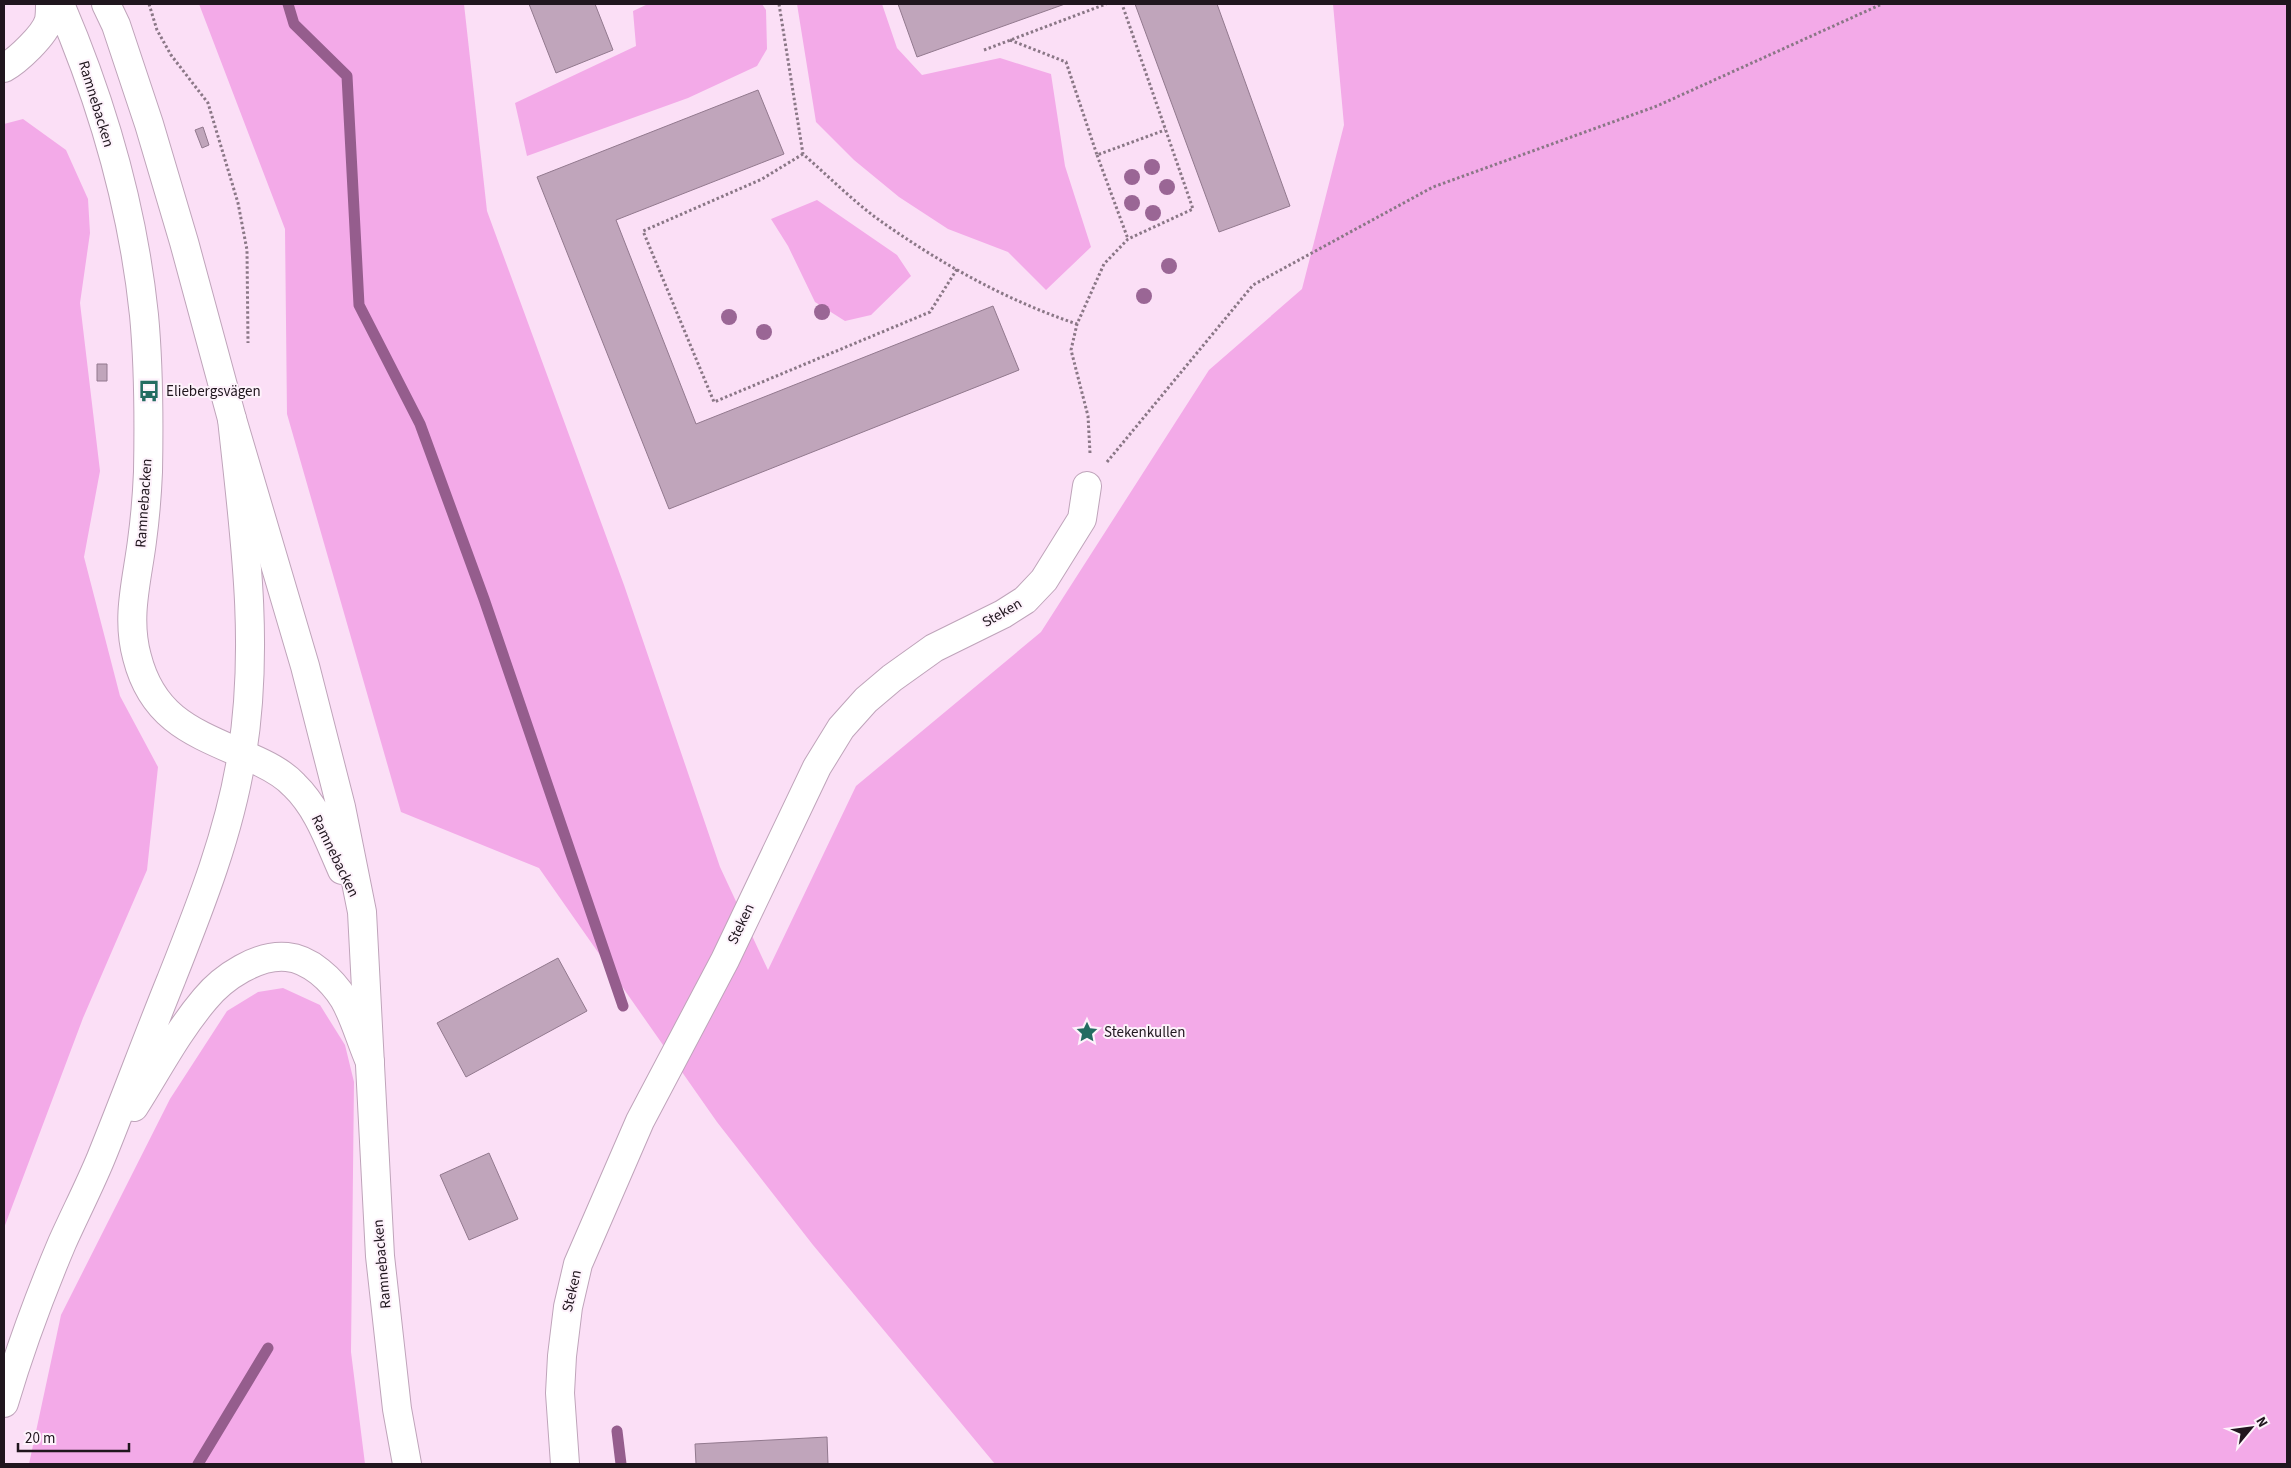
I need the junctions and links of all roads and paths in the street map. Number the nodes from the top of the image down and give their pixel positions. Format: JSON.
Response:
{"nodes":[{"id":1,"x":50,"y":4,"type":"edge"},
{"id":2,"x":60,"y":4,"type":"edge"},
{"id":3,"x":106,"y":4,"type":"edge"},
{"id":4,"x":779,"y":4,"type":"edge"},
{"id":5,"x":1106,"y":4,"type":"edge"},
{"id":6,"x":1122,"y":4,"type":"edge"},
{"id":7,"x":1882,"y":4,"type":"edge"},
{"id":8,"x":1010,"y":40,"type":"junction"},
{"id":9,"x":984,"y":50,"type":"dead end"},
{"id":10,"x":4,"y":68,"type":"edge"},
{"id":11,"x":1165,"y":130,"type":"junction"},
{"id":12,"x":803,"y":154,"type":"junction"},
{"id":13,"x":1097,"y":156,"type":"junction"},
{"id":14,"x":1128,"y":239,"type":"junction"},
{"id":15,"x":957,"y":269,"type":"junction"},
{"id":16,"x":1077,"y":324,"type":"junction"},
{"id":17,"x":232,"y":419,"type":"junction"},
{"id":18,"x":1088,"y":486,"type":"junction"},
{"id":19,"x":242,"y":754,"type":"junction"},
{"id":20,"x":362,"y":912,"type":"junction"},
{"id":21,"x":370,"y":1062,"type":"junction"},
{"id":22,"x":100,"y":1158,"type":"junction"},
{"id":23,"x":4,"y":1403,"type":"edge"},
{"id":24,"x":407,"y":1464,"type":"edge"},
{"id":25,"x":565,"y":1464,"type":"edge"}],
"edges":[{"from":1,"to":10,"type":"main road"},
{"from":2,"to":19,"type":"main road","name":"Ramnebacken"},
{"from":3,"to":17,"type":"main road","name":"Ramnebacken"},
{"from":4,"to":12,"type":"path"},
{"from":5,"to":8,"type":"path"},
{"from":6,"to":11,"type":"path"},
{"from":7,"to":18,"type":"path"},
{"from":8,"to":9,"type":"path"},
{"from":8,"to":13,"type":"path"},
{"from":11,"to":13,"type":"path"},
{"from":11,"to":14,"type":"path"},
{"from":12,"to":15,"type":"path"},
{"from":12,"to":15,"type":"path"},
{"from":13,"to":14,"type":"path"},
{"from":14,"to":16,"type":"path"},
{"from":15,"to":16,"type":"path"},
{"from":16,"to":18,"type":"path"},
{"from":17,"to":19,"type":"main road"},
{"from":17,"to":20,"type":"main road","name":"Ramnebacken"},
{"from":18,"to":25,"type":"main road","name":"Steken"},
{"from":19,"to":20,"type":"main road","name":"Ramnebacken"},
{"from":19,"to":22,"type":"main road"},
{"from":20,"to":21,"type":"main road","name":"Ramnebacken"},
{"from":21,"to":22,"type":"main road"},
{"from":21,"to":24,"type":"main road","name":"Ramnebacken"},
{"from":22,"to":23,"type":"main road"}]}
